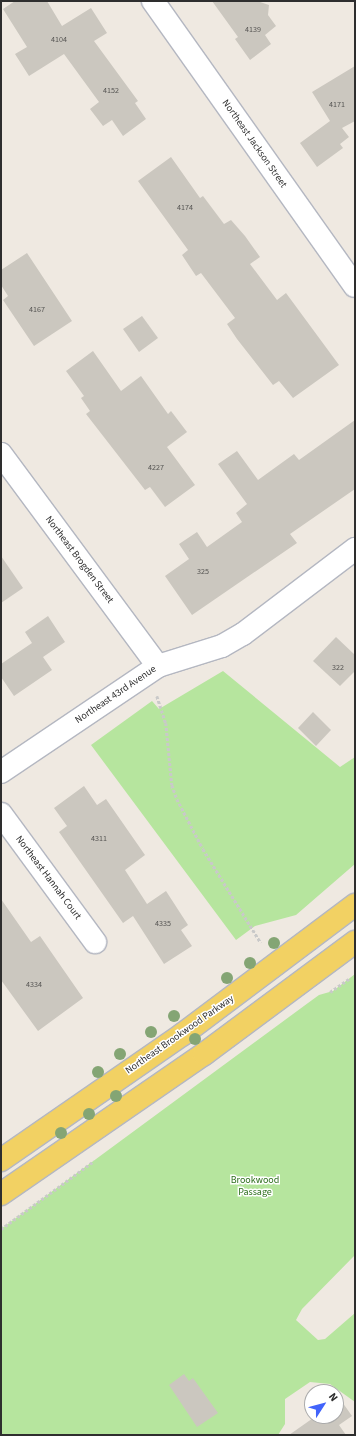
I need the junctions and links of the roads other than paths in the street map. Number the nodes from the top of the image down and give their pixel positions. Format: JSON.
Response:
{"nodes":[{"id":1,"x":154,"y":1,"type":"edge"},
{"id":2,"x":355,"y":286,"type":"edge"},
{"id":3,"x":1,"y":454,"type":"edge"},
{"id":4,"x":355,"y":549,"type":"edge"},
{"id":5,"x":158,"y":666,"type":"junction"},
{"id":6,"x":1,"y":772,"type":"edge"},
{"id":7,"x":1,"y":814,"type":"edge"},
{"id":8,"x":355,"y":905,"type":"edge"},
{"id":9,"x":96,"y":942,"type":"dead end"},
{"id":10,"x":355,"y":942,"type":"edge"},
{"id":11,"x":1,"y":1160,"type":"edge"},
{"id":12,"x":1,"y":1194,"type":"edge"}],
"edges":[{"from":1,"to":2,"type":"street","name":"Northeast Jackson Street"},
{"from":3,"to":5,"type":"street","name":"Northeast Brogden Street"},
{"from":4,"to":5,"type":"street","name":"Northeast 43rd Avenue"},
{"from":5,"to":6,"type":"street","name":"Northeast 43rd Avenue"},
{"from":7,"to":9,"type":"street","name":"Northeast Hannah Court"},
{"from":8,"to":11,"type":"main road","name":"Northeast Brookwood Parkway"},
{"from":10,"to":12,"type":"main road"}]}
